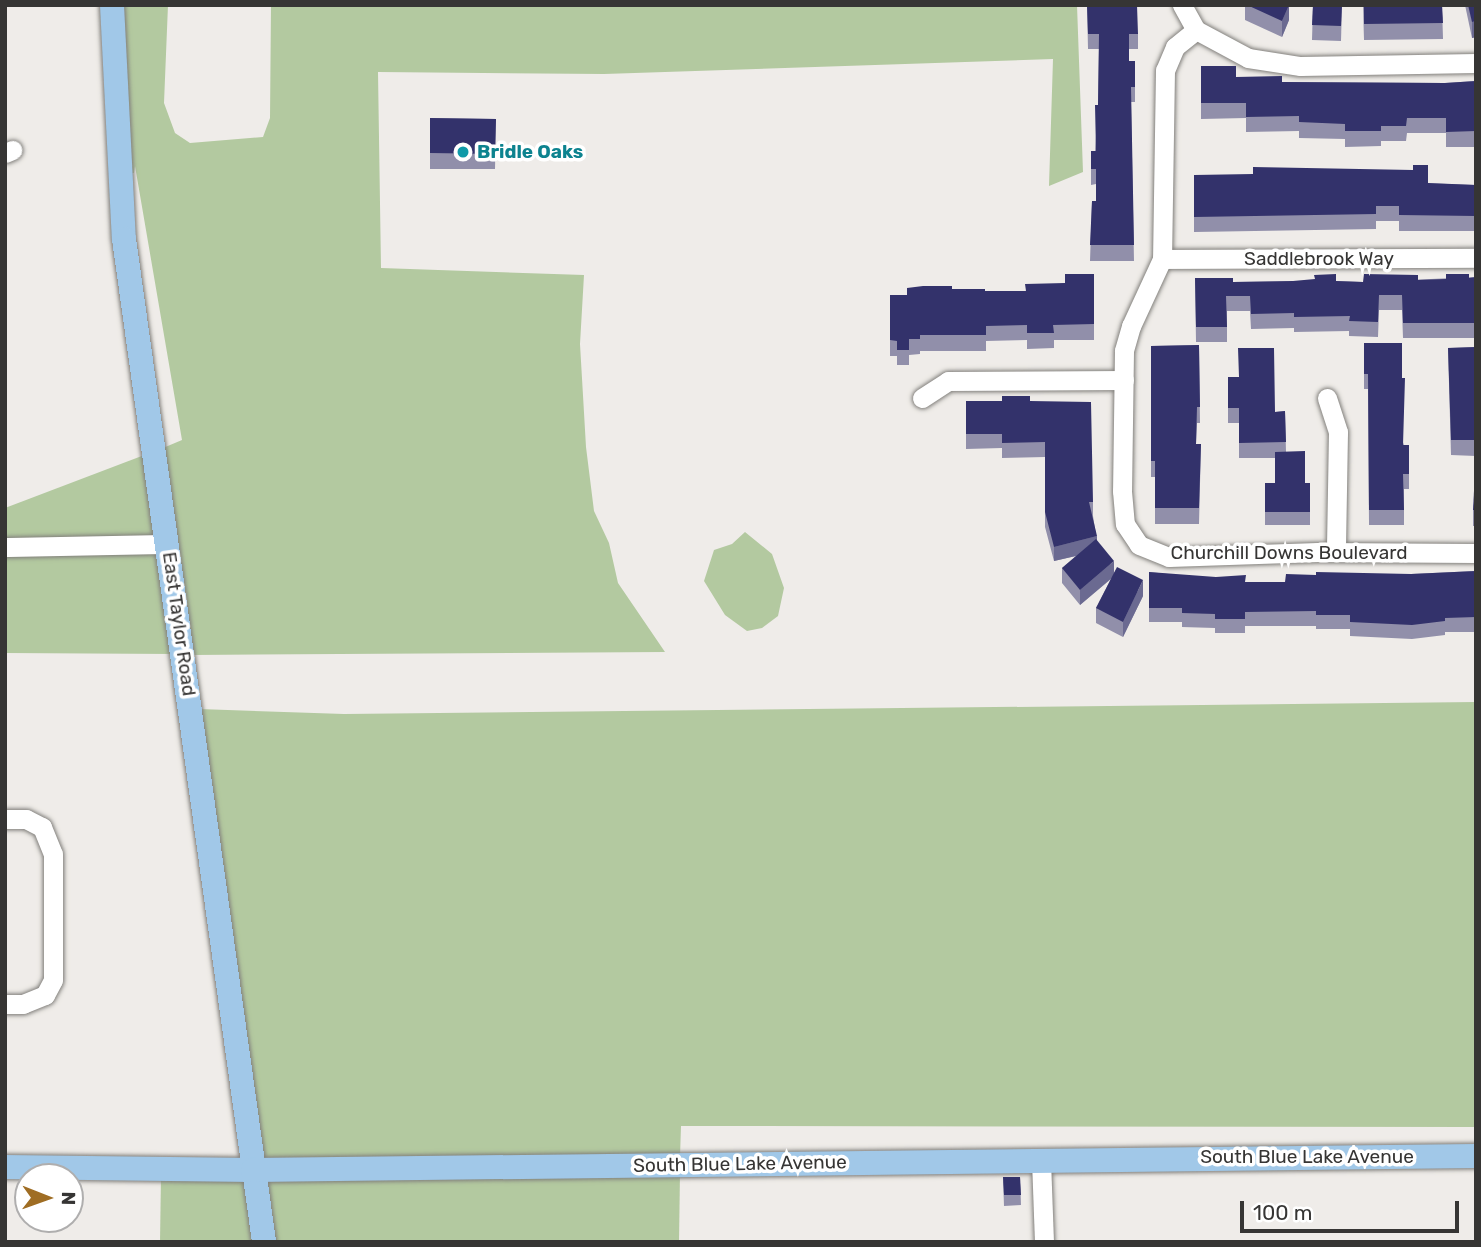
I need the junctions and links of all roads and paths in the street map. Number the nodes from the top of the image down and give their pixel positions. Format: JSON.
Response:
{"nodes":[{"id":1,"x":112,"y":5,"type":"edge"},
{"id":2,"x":1182,"y":5,"type":"edge"},
{"id":3,"x":1196,"y":30,"type":"junction"},
{"id":4,"x":1476,"y":62,"type":"edge"},
{"id":5,"x":1476,"y":258,"type":"edge"},
{"id":6,"x":1162,"y":259,"type":"junction"},
{"id":7,"x":1124,"y":380,"type":"junction"},
{"id":8,"x":922,"y":398,"type":"dead end"},
{"id":9,"x":1327,"y":398,"type":"dead end"},
{"id":10,"x":167,"y":544,"type":"junction"},
{"id":11,"x":5,"y":547,"type":"edge"},
{"id":12,"x":1336,"y":552,"type":"junction"},
{"id":13,"x":1476,"y":553,"type":"edge"},
{"id":14,"x":5,"y":819,"type":"edge"},
{"id":15,"x":5,"y":1004,"type":"edge"},
{"id":16,"x":1476,"y":1156,"type":"edge"},
{"id":17,"x":1041,"y":1160,"type":"junction"},
{"id":18,"x":5,"y":1167,"type":"edge"},
{"id":19,"x":253,"y":1170,"type":"junction"},
{"id":20,"x":264,"y":1242,"type":"edge"},
{"id":21,"x":1044,"y":1242,"type":"edge"}],
"edges":[{"from":1,"to":10,"type":"main road","name":"East Taylor Road"},
{"from":2,"to":3,"type":"street"},
{"from":3,"to":4,"type":"street"},
{"from":3,"to":6,"type":"street","name":"Churchill Downs Boulevard"},
{"from":5,"to":6,"type":"street","name":"Saddlebrook Way"},
{"from":6,"to":7,"type":"street","name":"Churchill Downs Boulevard"},
{"from":7,"to":8,"type":"street"},
{"from":7,"to":12,"type":"street","name":"Churchill Downs Boulevard"},
{"from":9,"to":12,"type":"street"},
{"from":10,"to":11,"type":"street"},
{"from":10,"to":19,"type":"main road","name":"East Taylor Road"},
{"from":12,"to":13,"type":"street","name":"Churchill Downs Boulevard"},
{"from":14,"to":15,"type":"street"},
{"from":16,"to":17,"type":"main road","name":"South Blue Lake Avenue"},
{"from":17,"to":19,"type":"main road","name":"South Blue Lake Avenue"},
{"from":17,"to":21,"type":"street"},
{"from":18,"to":19,"type":"main road","name":"South Blue Lake Avenue"},
{"from":19,"to":20,"type":"main road","name":"East Taylor Road"}]}
